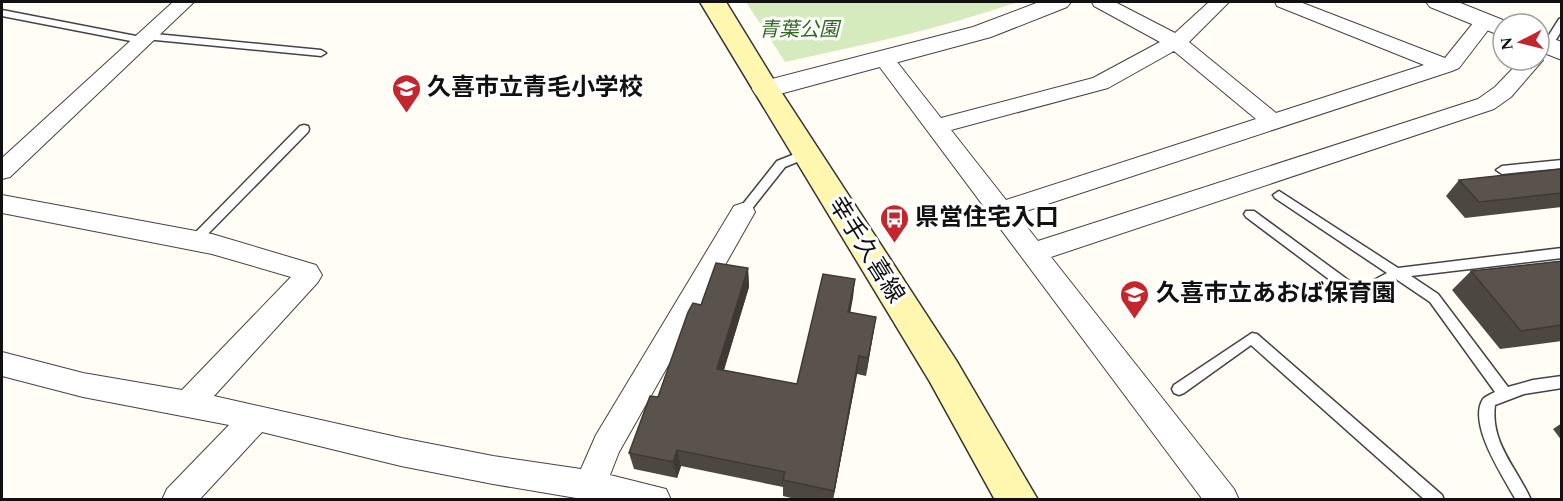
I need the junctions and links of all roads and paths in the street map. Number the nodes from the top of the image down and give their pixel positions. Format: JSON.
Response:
{"nodes":[{"id":1,"x":183,"y":2,"type":"edge"},
{"id":2,"x":713,"y":2,"type":"edge"},
{"id":3,"x":1059,"y":2,"type":"edge"},
{"id":4,"x":1101,"y":2,"type":"edge"},
{"id":5,"x":1220,"y":2,"type":"edge"},
{"id":6,"x":1284,"y":2,"type":"edge"},
{"id":7,"x":1438,"y":2,"type":"edge"},
{"id":8,"x":2,"y":13,"type":"edge"},
{"id":9,"x":1562,"y":21,"type":"edge"},
{"id":10,"x":1491,"y":23,"type":"edge"},
{"id":11,"x":1491,"y":27,"type":"edge"},
{"id":12,"x":143,"y":38,"type":"junction"},
{"id":13,"x":1551,"y":39,"type":"edge"},
{"id":14,"x":1176,"y":42,"type":"junction"},
{"id":15,"x":321,"y":53,"type":"dead end"},
{"id":16,"x":883,"y":58,"type":"junction"},
{"id":17,"x":1445,"y":66,"type":"junction"},
{"id":18,"x":1523,"y":72,"type":"edge"},
{"id":19,"x":765,"y":89,"type":"junction"},
{"id":20,"x":1273,"y":122,"type":"junction"},
{"id":21,"x":936,"y":128,"type":"junction"},
{"id":22,"x":304,"y":129,"type":"dead end"},
{"id":23,"x":805,"y":154,"type":"junction"},
{"id":24,"x":1562,"y":164,"type":"edge"},
{"id":25,"x":1502,"y":170,"type":"dead end"},
{"id":26,"x":2,"y":171,"type":"edge"},
{"id":27,"x":1280,"y":195,"type":"dead end"},
{"id":28,"x":2,"y":204,"type":"edge"},
{"id":29,"x":743,"y":212,"type":"joint"},
{"id":30,"x":1000,"y":212,"type":"junction"},
{"id":31,"x":1250,"y":214,"type":"dead end"},
{"id":32,"x":195,"y":240,"type":"junction"},
{"id":33,"x":1032,"y":253,"type":"junction"},
{"id":34,"x":1562,"y":253,"type":"edge"},
{"id":35,"x":1396,"y":273,"type":"junction"},
{"id":36,"x":2,"y":364,"type":"edge"},
{"id":37,"x":1562,"y":382,"type":"edge"},
{"id":38,"x":1179,"y":389,"type":"dead end"},
{"id":39,"x":1504,"y":393,"type":"junction"},
{"id":40,"x":189,"y":403,"type":"junction"},
{"id":41,"x":256,"y":417,"type":"junction"},
{"id":42,"x":602,"y":492,"type":"edge"},
{"id":43,"x":178,"y":500,"type":"edge"},
{"id":44,"x":655,"y":500,"type":"edge"},
{"id":45,"x":1018,"y":500,"type":"edge"},
{"id":46,"x":1223,"y":500,"type":"edge"},
{"id":47,"x":1437,"y":500,"type":"edge"},
{"id":48,"x":1524,"y":500,"type":"edge"}],
"edges":[{"from":1,"to":12,"type":"street"},
{"from":2,"to":19,"type":"main road","name":"幸手久喜線"},
{"from":3,"to":16,"type":"street"},
{"from":4,"to":14,"type":"street"},
{"from":5,"to":14,"type":"street"},
{"from":6,"to":17,"type":"street"},
{"from":7,"to":10,"type":"street"},
{"from":8,"to":12,"type":"lane"},
{"from":9,"to":13,"type":"lane"},
{"from":11,"to":17,"type":"street"},
{"from":12,"to":15,"type":"lane"},
{"from":12,"to":26,"type":"street"},
{"from":14,"to":20,"type":"street"},
{"from":14,"to":21,"type":"street"},
{"from":16,"to":19,"type":"street"},
{"from":16,"to":21,"type":"street"},
{"from":17,"to":20,"type":"street"},
{"from":18,"to":33,"type":"street"},
{"from":19,"to":23,"type":"main road","name":"幸手久喜線"},
{"from":20,"to":30,"type":"street"},
{"from":21,"to":30,"type":"street"},
{"from":22,"to":32,"type":"lane"},
{"from":23,"to":29,"type":"lane"},
{"from":23,"to":45,"type":"main road","name":"幸手久喜線"},
{"from":24,"to":25,"type":"lane"},
{"from":27,"to":35,"type":"lane"},
{"from":28,"to":32,"type":"street"},
{"from":29,"to":42,"type":"street"},
{"from":30,"to":33,"type":"street"},
{"from":31,"to":35,"type":"lane"},
{"from":32,"to":40,"type":"street"},
{"from":33,"to":46,"type":"street"},
{"from":34,"to":35,"type":"lane"},
{"from":35,"to":39,"type":"lane"},
{"from":36,"to":40,"type":"street"},
{"from":37,"to":39,"type":"lane"},
{"from":38,"to":47,"type":"lane"},
{"from":39,"to":48,"type":"lane"},
{"from":40,"to":41,"type":"street"},
{"from":41,"to":42,"type":"street"},
{"from":41,"to":43,"type":"street"},
{"from":42,"to":44,"type":"street"}]}
